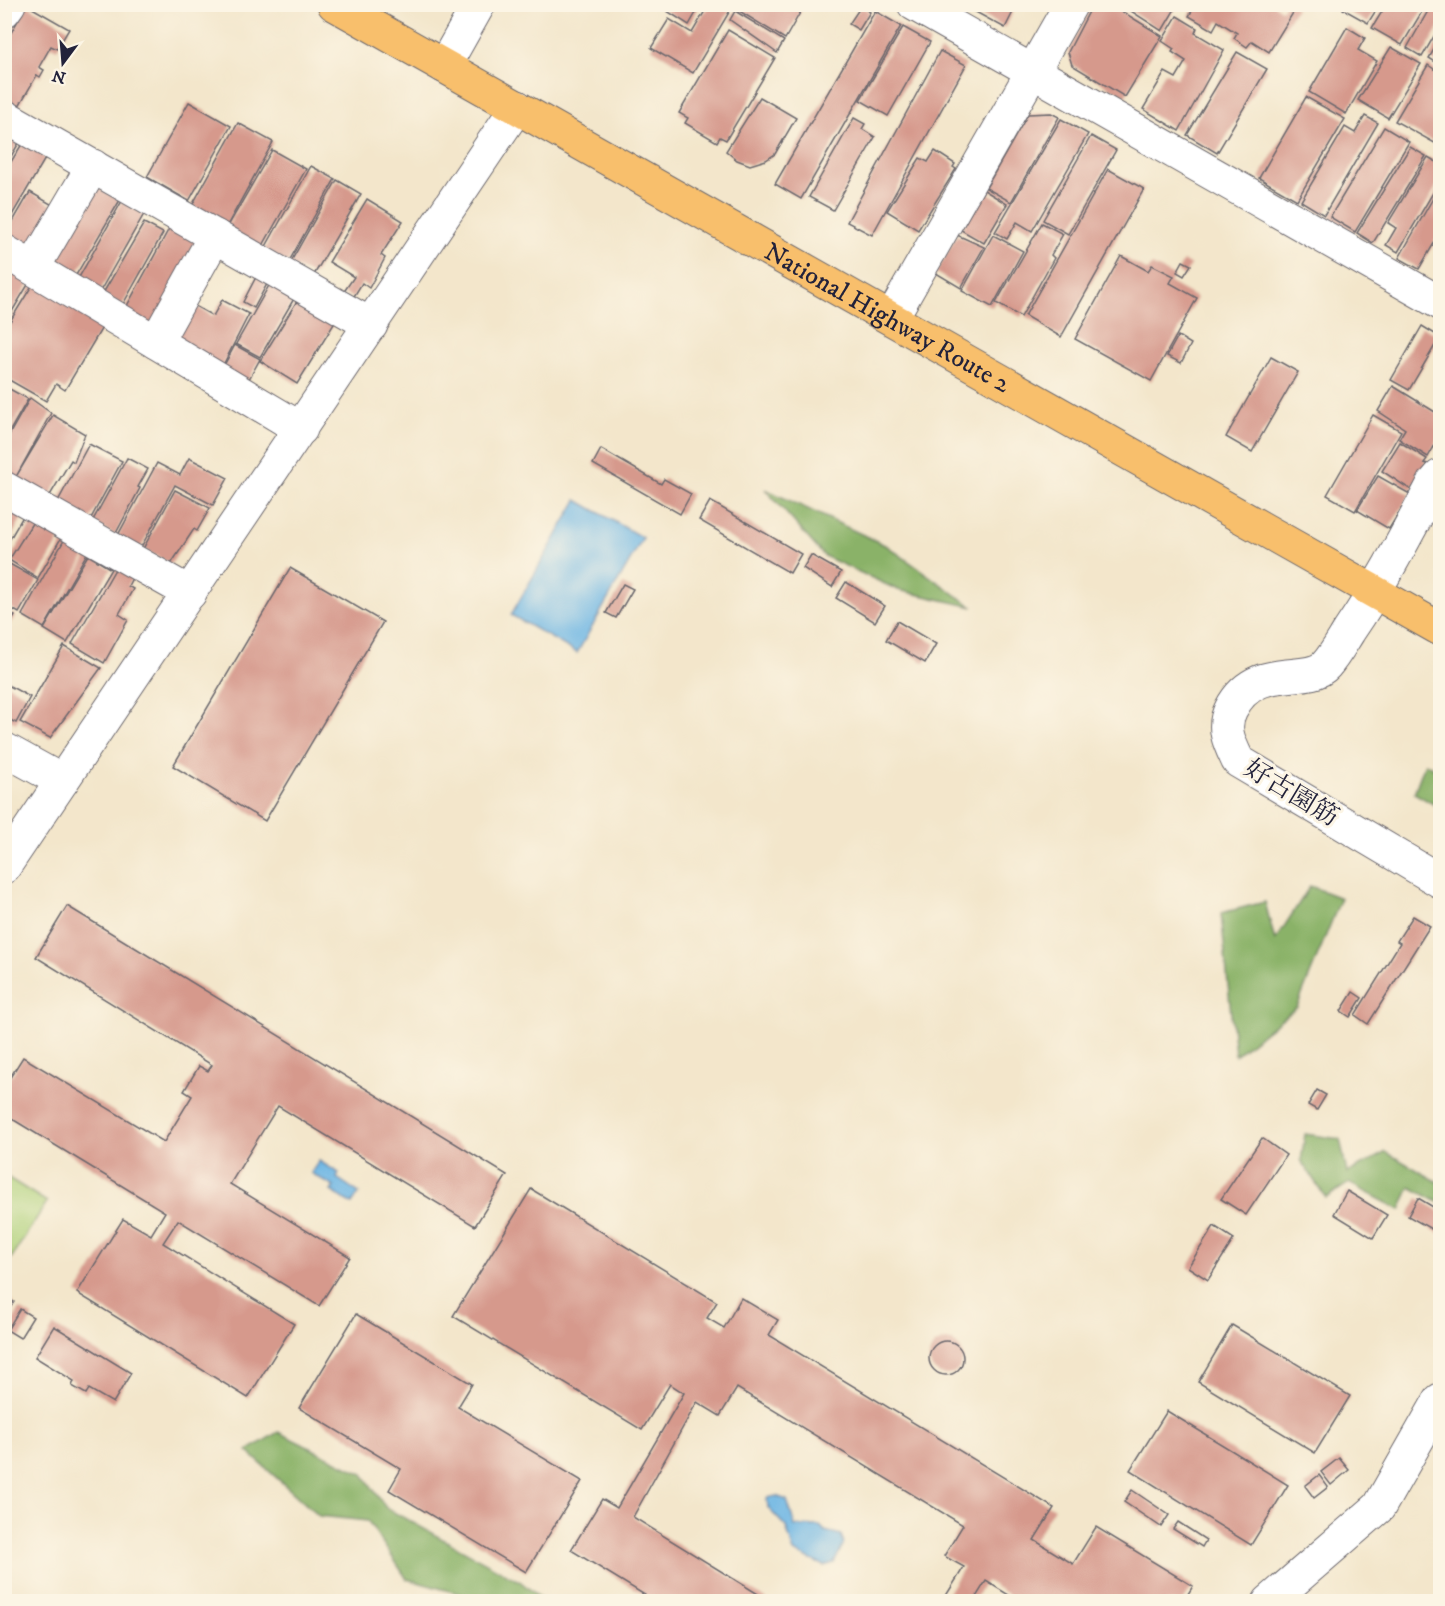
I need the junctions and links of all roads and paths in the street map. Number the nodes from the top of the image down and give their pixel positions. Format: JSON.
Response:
{"nodes":[{"id":1,"x":9,"y":4,"type":"edge"},
{"id":2,"x":334,"y":4,"type":"edge"},
{"id":3,"x":479,"y":4,"type":"edge"},
{"id":4,"x":914,"y":4,"type":"edge"},
{"id":5,"x":1071,"y":4,"type":"edge"},
{"id":6,"x":4,"y":11,"type":"edge"},
{"id":7,"x":444,"y":66,"type":"junction"},
{"id":8,"x":1032,"y":70,"type":"junction"},
{"id":9,"x":517,"y":107,"type":"junction"},
{"id":10,"x":4,"y":116,"type":"edge"},
{"id":11,"x":93,"y":166,"type":"junction"},
{"id":12,"x":215,"y":236,"type":"junction"},
{"id":13,"x":4,"y":251,"type":"edge"},
{"id":14,"x":33,"y":268,"type":"junction"},
{"id":15,"x":1440,"y":303,"type":"edge"},
{"id":16,"x":892,"y":317,"type":"junction"},
{"id":17,"x":371,"y":325,"type":"junction"},
{"id":18,"x":156,"y":342,"type":"junction"},
{"id":19,"x":300,"y":429,"type":"junction"},
{"id":20,"x":1440,"y":476,"type":"edge"},
{"id":21,"x":4,"y":488,"type":"edge"},
{"id":22,"x":190,"y":592,"type":"junction"},
{"id":23,"x":1376,"y":592,"type":"junction"},
{"id":24,"x":1440,"y":629,"type":"edge"},
{"id":25,"x":4,"y":749,"type":"edge"},
{"id":26,"x":62,"y":781,"type":"junction"},
{"id":27,"x":4,"y":867,"type":"edge"},
{"id":28,"x":1440,"y":881,"type":"edge"},
{"id":29,"x":1440,"y":1400,"type":"edge"},
{"id":30,"x":1269,"y":1602,"type":"edge"}],
"edges":[{"from":1,"to":6,"type":"street"},
{"from":2,"to":7,"type":"highway","name":"National Highway Route 2"},
{"from":3,"to":7,"type":"street"},
{"from":4,"to":8,"type":"street"},
{"from":5,"to":8,"type":"street"},
{"from":7,"to":9,"type":"highway","name":"National Highway Route 2"},
{"from":8,"to":15,"type":"street"},
{"from":8,"to":16,"type":"street"},
{"from":9,"to":16,"type":"highway","name":"National Highway Route 2"},
{"from":9,"to":17,"type":"street"},
{"from":10,"to":11,"type":"street"},
{"from":11,"to":12,"type":"street"},
{"from":11,"to":14,"type":"street"},
{"from":12,"to":17,"type":"street"},
{"from":12,"to":18,"type":"street"},
{"from":13,"to":14,"type":"street"},
{"from":14,"to":18,"type":"street"},
{"from":16,"to":23,"type":"highway","name":"National Highway Route 2"},
{"from":17,"to":19,"type":"street"},
{"from":18,"to":19,"type":"street"},
{"from":19,"to":22,"type":"street"},
{"from":20,"to":23,"type":"street","name":"好古園筋"},
{"from":21,"to":22,"type":"street"},
{"from":22,"to":26,"type":"street"},
{"from":23,"to":24,"type":"highway","name":"National Highway Route 2"},
{"from":23,"to":28,"type":"street","name":"好古園筋"},
{"from":25,"to":26,"type":"street"},
{"from":26,"to":27,"type":"street"},
{"from":29,"to":30,"type":"street"}]}
